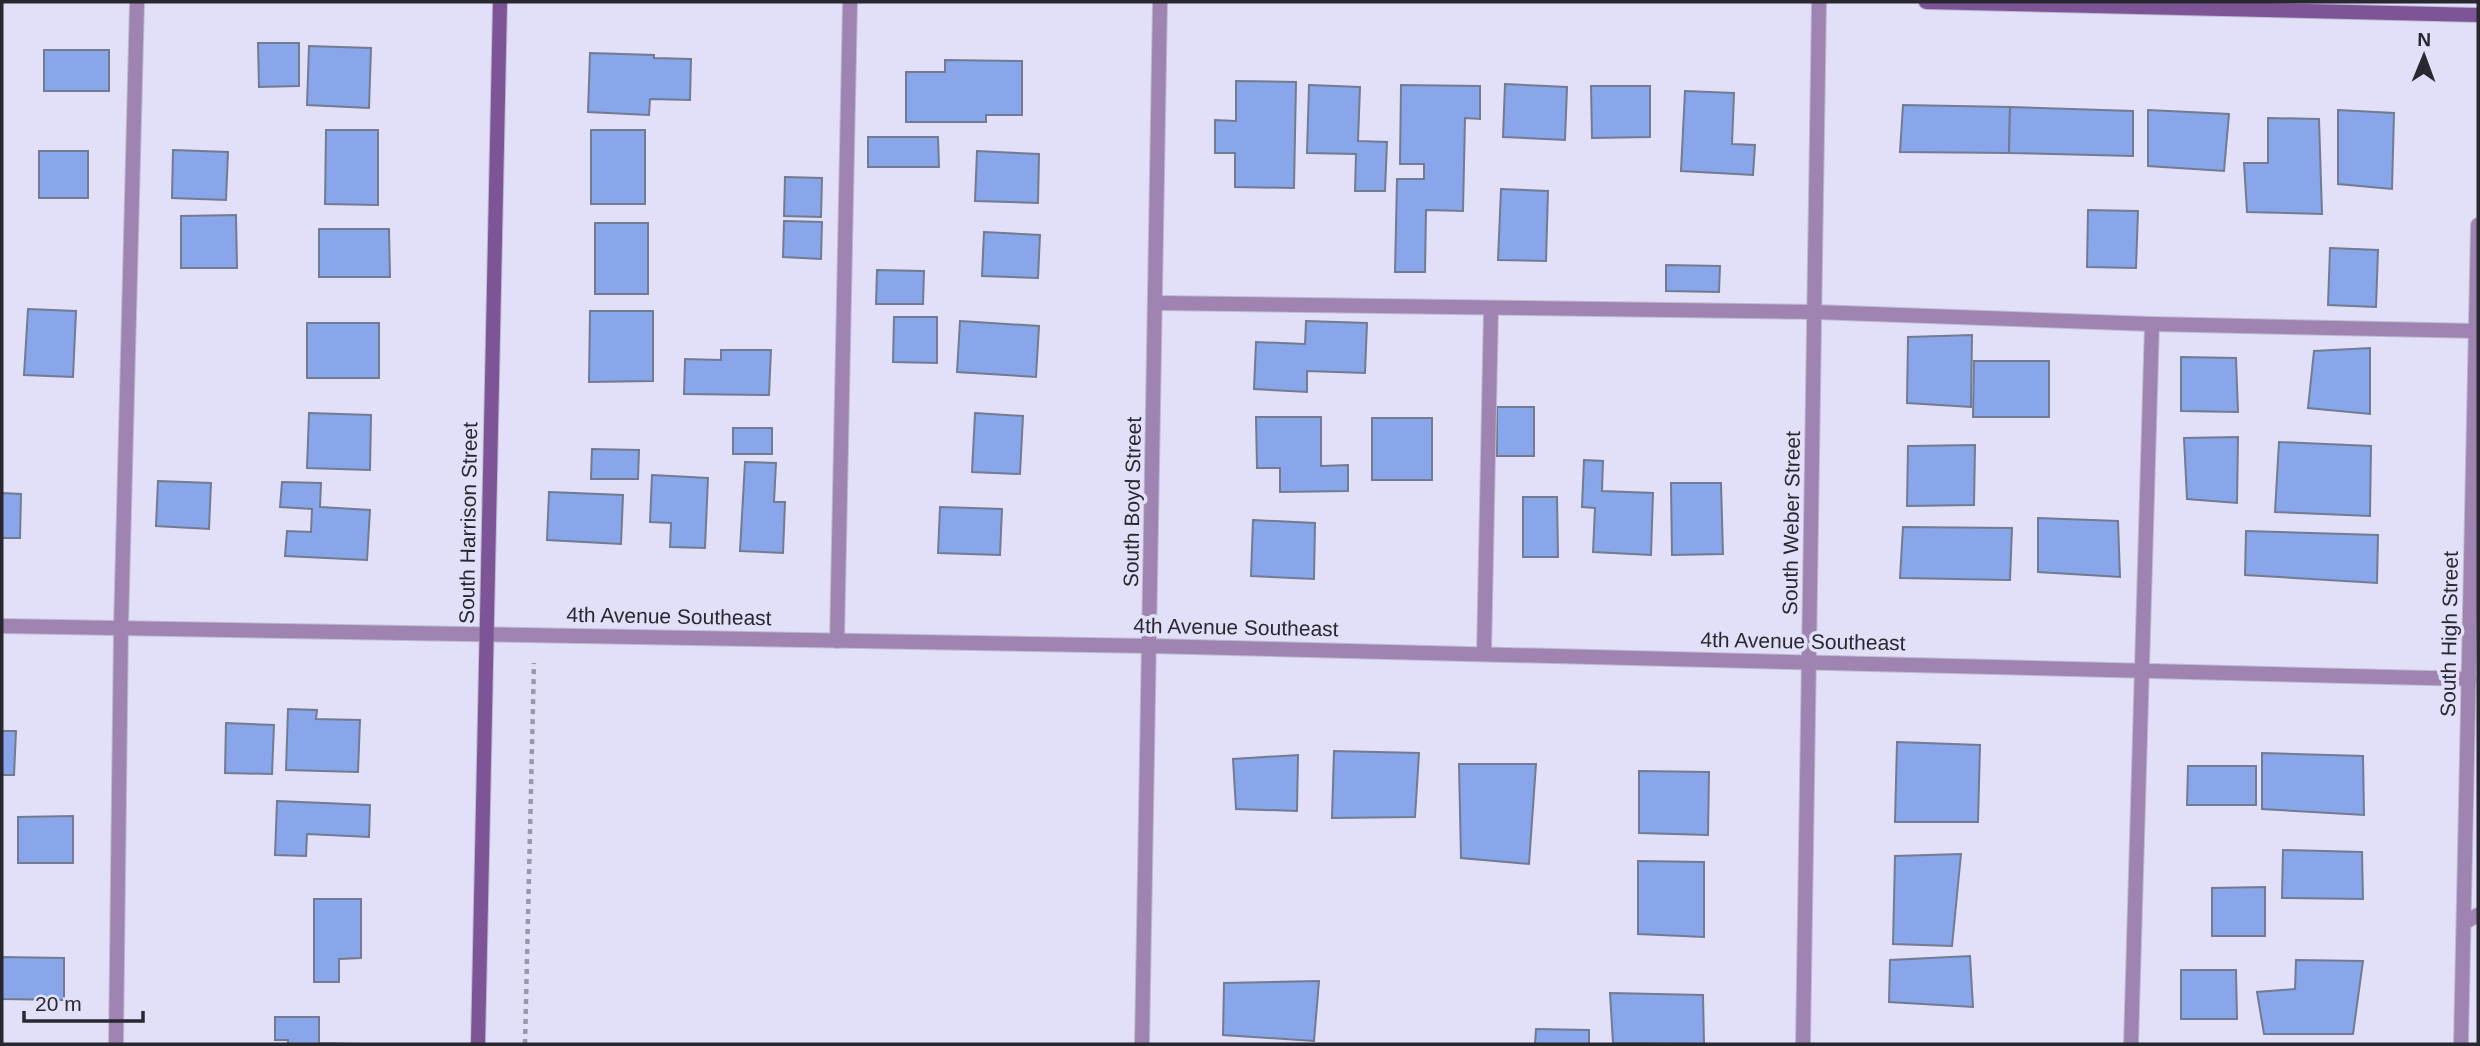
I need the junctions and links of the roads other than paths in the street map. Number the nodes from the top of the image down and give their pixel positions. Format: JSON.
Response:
{"nodes":[{"id":1,"x":137,"y":2,"type":"edge"},
{"id":2,"x":500,"y":2,"type":"edge"},
{"id":3,"x":850,"y":2,"type":"edge"},
{"id":4,"x":1160,"y":2,"type":"edge"},
{"id":5,"x":1819,"y":2,"type":"edge"},
{"id":6,"x":1926,"y":2,"type":"edge"},
{"id":7,"x":2350,"y":7,"type":"edge"},
{"id":8,"x":2478,"y":15,"type":"edge"},
{"id":9,"x":2478,"y":225,"type":"edge"},
{"id":10,"x":1157,"y":303,"type":"junction"},
{"id":11,"x":1491,"y":309,"type":"junction"},
{"id":12,"x":1815,"y":312,"type":"junction"},
{"id":13,"x":2152,"y":324,"type":"junction"},
{"id":14,"x":2477,"y":331,"type":"edge"},
{"id":15,"x":2,"y":626,"type":"edge"},
{"id":16,"x":121,"y":627,"type":"junction"},
{"id":17,"x":486,"y":634,"type":"junction"},
{"id":18,"x":837,"y":641,"type":"junction"},
{"id":19,"x":1150,"y":646,"type":"junction"},
{"id":20,"x":1484,"y":654,"type":"junction"},
{"id":21,"x":1809,"y":663,"type":"junction"},
{"id":22,"x":2141,"y":669,"type":"junction"},
{"id":23,"x":2469,"y":679,"type":"junction"},
{"id":24,"x":2471,"y":919,"type":"edge"},
{"id":25,"x":116,"y":1044,"type":"edge"},
{"id":26,"x":478,"y":1044,"type":"edge"},
{"id":27,"x":1142,"y":1044,"type":"edge"},
{"id":28,"x":1802,"y":1044,"type":"edge"},
{"id":29,"x":2131,"y":1044,"type":"edge"},
{"id":30,"x":2461,"y":1044,"type":"edge"}],
"edges":[{"from":1,"to":16,"type":"street"},
{"from":2,"to":17,"type":"street","name":"South Harrison Street"},
{"from":3,"to":18,"type":"street"},
{"from":4,"to":10,"type":"street","name":"South Boyd Street"},
{"from":5,"to":12,"type":"street","name":"South Weber Street"},
{"from":6,"to":7,"type":"street"},
{"from":7,"to":8,"type":"street"},
{"from":9,"to":14,"type":"street","name":"South High Street"},
{"from":10,"to":11,"type":"street"},
{"from":10,"to":19,"type":"street","name":"South Boyd Street"},
{"from":11,"to":12,"type":"street"},
{"from":11,"to":20,"type":"street"},
{"from":12,"to":13,"type":"street"},
{"from":12,"to":21,"type":"street","name":"South Weber Street"},
{"from":13,"to":14,"type":"street"},
{"from":13,"to":22,"type":"street"},
{"from":14,"to":23,"type":"street","name":"South High Street"},
{"from":15,"to":16,"type":"street","name":"4th Avenue Southeast"},
{"from":16,"to":17,"type":"street","name":"4th Avenue Southeast"},
{"from":16,"to":25,"type":"street"},
{"from":17,"to":18,"type":"street","name":"4th Avenue Southeast"},
{"from":17,"to":26,"type":"street","name":"South Harrison Street"},
{"from":18,"to":19,"type":"street","name":"4th Avenue Southeast"},
{"from":19,"to":20,"type":"street","name":"4th Avenue Southeast"},
{"from":19,"to":27,"type":"street","name":"South Boyd Street"},
{"from":20,"to":21,"type":"street","name":"4th Avenue Southeast"},
{"from":21,"to":22,"type":"street","name":"4th Avenue Southeast"},
{"from":21,"to":28,"type":"street","name":"South Weber Street"},
{"from":22,"to":23,"type":"street","name":"4th Avenue Southeast"},
{"from":22,"to":29,"type":"street"},
{"from":23,"to":24,"type":"street","name":"South High Street"},
{"from":24,"to":30,"type":"street","name":"South High Street"}]}
